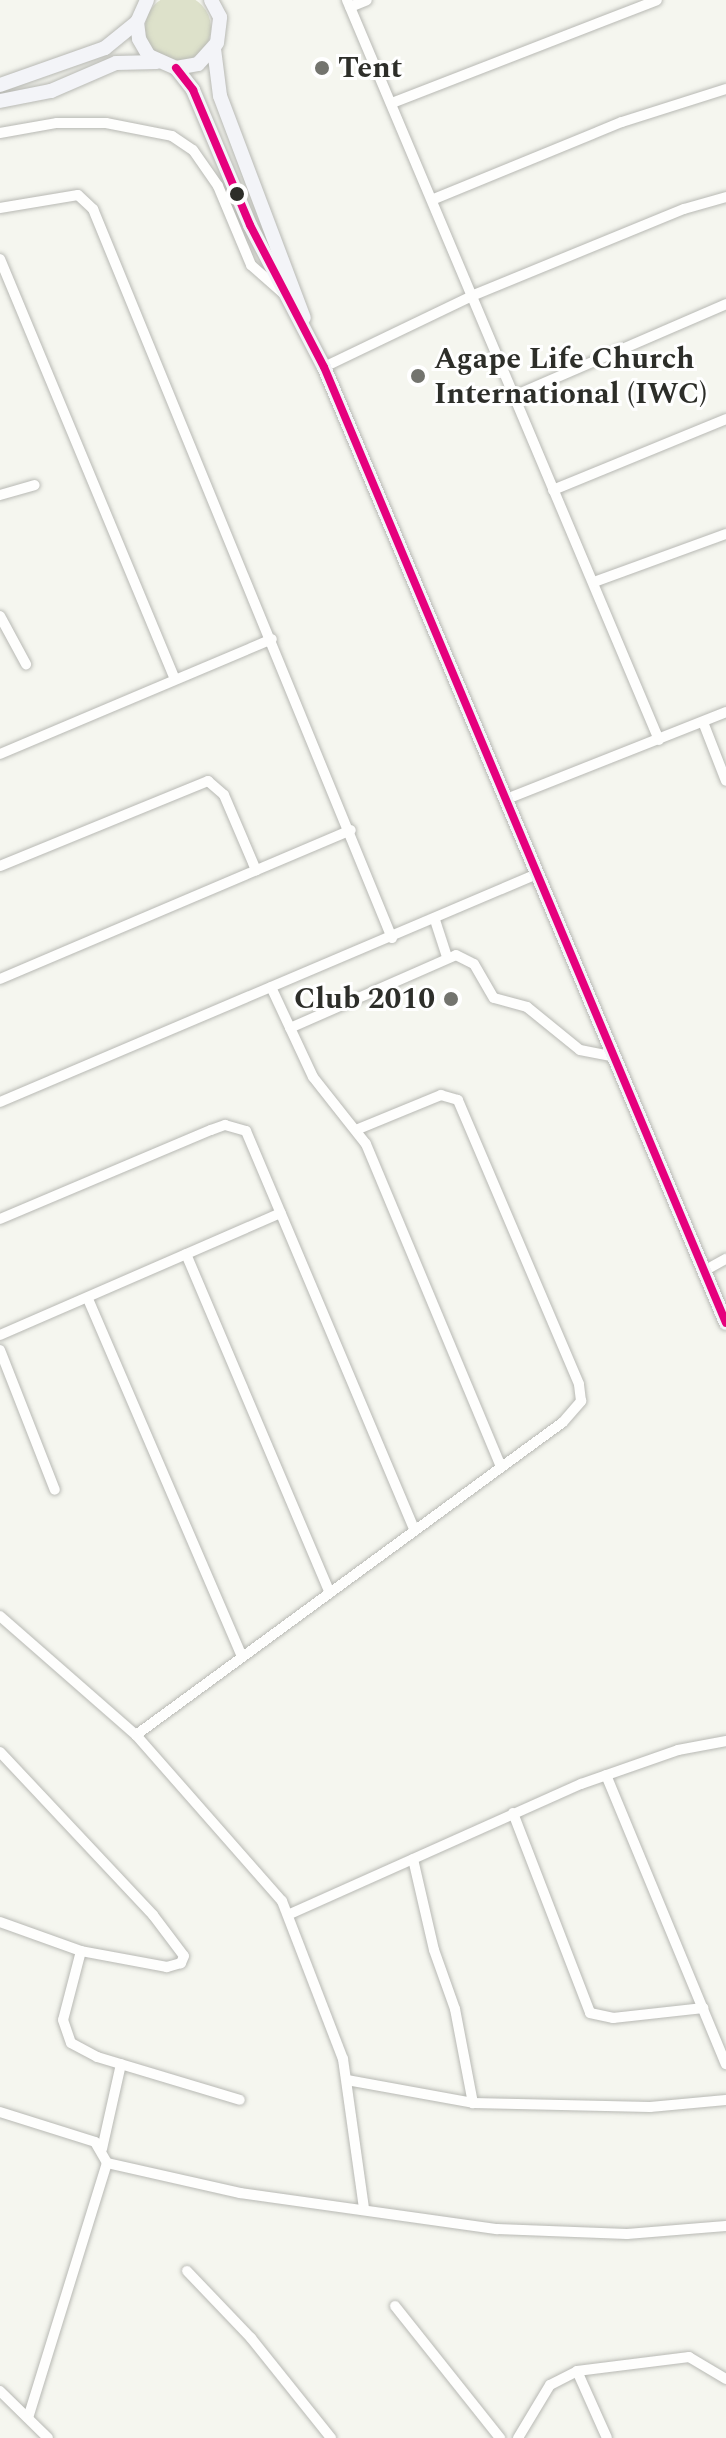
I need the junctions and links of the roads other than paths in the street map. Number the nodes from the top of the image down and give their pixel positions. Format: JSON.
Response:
{"nodes":[{"id":1,"x":211,"y":0,"type":"edge"},
{"id":2,"x":367,"y":0,"type":"edge"},
{"id":3,"x":657,"y":0,"type":"edge"},
{"id":4,"x":146,"y":1,"type":"edge"},
{"id":5,"x":348,"y":3,"type":"edge"},
{"id":6,"x":137,"y":22,"type":"junction"},
{"id":7,"x":214,"y":49,"type":"junction"},
{"id":8,"x":157,"y":62,"type":"junction"},
{"id":9,"x":176,"y":68,"type":"junction"},
{"id":10,"x":0,"y":85,"type":"edge"},
{"id":11,"x":726,"y":89,"type":"edge"},
{"id":12,"x":0,"y":101,"type":"edge"},
{"id":13,"x":392,"y":103,"type":"junction"},
{"id":14,"x":0,"y":133,"type":"edge"},
{"id":15,"x":726,"y":197,"type":"edge"},
{"id":16,"x":434,"y":199,"type":"junction"},
{"id":17,"x":0,"y":208,"type":"edge"},
{"id":18,"x":0,"y":259,"type":"edge"},
{"id":19,"x":285,"y":295,"type":"junction"},
{"id":20,"x":474,"y":295,"type":"junction"},
{"id":21,"x":726,"y":304,"type":"edge"},
{"id":22,"x":307,"y":330,"type":"junction"},
{"id":23,"x":324,"y":367,"type":"junction"},
{"id":24,"x":516,"y":395,"type":"junction"},
{"id":25,"x":726,"y":419,"type":"edge"},
{"id":26,"x":35,"y":485,"type":"dead end"},
{"id":27,"x":553,"y":490,"type":"junction"},
{"id":28,"x":0,"y":495,"type":"edge"},
{"id":29,"x":726,"y":534,"type":"edge"},
{"id":30,"x":594,"y":582,"type":"junction"},
{"id":31,"x":0,"y":616,"type":"edge"},
{"id":32,"x":272,"y":639,"type":"junction"},
{"id":33,"x":26,"y":664,"type":"dead end"},
{"id":34,"x":174,"y":678,"type":"junction"},
{"id":35,"x":726,"y":712,"type":"edge"},
{"id":36,"x":703,"y":722,"type":"junction"},
{"id":37,"x":659,"y":740,"type":"junction"},
{"id":38,"x":0,"y":754,"type":"edge"},
{"id":39,"x":726,"y":781,"type":"edge"},
{"id":40,"x":504,"y":800,"type":"junction"},
{"id":41,"x":351,"y":830,"type":"junction"},
{"id":42,"x":0,"y":866,"type":"edge"},
{"id":43,"x":256,"y":870,"type":"junction"},
{"id":44,"x":537,"y":874,"type":"junction"},
{"id":45,"x":435,"y":920,"type":"junction"},
{"id":46,"x":392,"y":938,"type":"junction"},
{"id":47,"x":447,"y":958,"type":"junction"},
{"id":48,"x":0,"y":979,"type":"edge"},
{"id":49,"x":271,"y":987,"type":"junction"},
{"id":50,"x":290,"y":1028,"type":"junction"},
{"id":51,"x":616,"y":1057,"type":"junction"},
{"id":52,"x":0,"y":1102,"type":"edge"},
{"id":53,"x":358,"y":1129,"type":"junction"},
{"id":54,"x":281,"y":1213,"type":"junction"},
{"id":55,"x":0,"y":1219,"type":"edge"},
{"id":56,"x":186,"y":1254,"type":"junction"},
{"id":57,"x":726,"y":1259,"type":"edge"},
{"id":58,"x":704,"y":1271,"type":"junction"},
{"id":59,"x":88,"y":1299,"type":"junction"},
{"id":60,"x":726,"y":1323,"type":"edge"},
{"id":61,"x":0,"y":1335,"type":"edge"},
{"id":62,"x":0,"y":1350,"type":"edge"},
{"id":63,"x":501,"y":1467,"type":"junction"},
{"id":64,"x":55,"y":1490,"type":"dead end"},
{"id":65,"x":414,"y":1529,"type":"junction"},
{"id":66,"x":330,"y":1593,"type":"junction"},
{"id":67,"x":0,"y":1616,"type":"edge"},
{"id":68,"x":242,"y":1657,"type":"junction"},
{"id":69,"x":136,"y":1735,"type":"junction"},
{"id":70,"x":726,"y":1741,"type":"edge"},
{"id":71,"x":0,"y":1752,"type":"edge"},
{"id":72,"x":606,"y":1775,"type":"junction"},
{"id":73,"x":513,"y":1813,"type":"junction"},
{"id":74,"x":413,"y":1859,"type":"junction"},
{"id":75,"x":290,"y":1914,"type":"junction"},
{"id":76,"x":0,"y":1922,"type":"edge"},
{"id":77,"x":81,"y":1951,"type":"junction"},
{"id":78,"x":703,"y":2008,"type":"junction"},
{"id":79,"x":121,"y":2064,"type":"junction"},
{"id":80,"x":726,"y":2064,"type":"edge"},
{"id":81,"x":347,"y":2080,"type":"junction"},
{"id":82,"x":240,"y":2100,"type":"dead end"},
{"id":83,"x":726,"y":2100,"type":"edge"},
{"id":84,"x":473,"y":2103,"type":"junction"},
{"id":85,"x":0,"y":2112,"type":"edge"},
{"id":86,"x":102,"y":2149,"type":"junction"},
{"id":87,"x":107,"y":2163,"type":"junction"},
{"id":88,"x":364,"y":2208,"type":"junction"},
{"id":89,"x":726,"y":2226,"type":"edge"},
{"id":90,"x":187,"y":2271,"type":"dead end"},
{"id":91,"x":395,"y":2306,"type":"dead end"},
{"id":92,"x":577,"y":2371,"type":"junction"},
{"id":93,"x":726,"y":2379,"type":"edge"},
{"id":94,"x":0,"y":2391,"type":"edge"},
{"id":95,"x":28,"y":2418,"type":"junction"},
{"id":96,"x":48,"y":2438,"type":"edge"},
{"id":97,"x":331,"y":2438,"type":"edge"},
{"id":98,"x":500,"y":2438,"type":"edge"},
{"id":99,"x":518,"y":2438,"type":"edge"},
{"id":100,"x":607,"y":2438,"type":"edge"}],
"edges":[{"from":1,"to":7,"type":"main road"},
{"from":2,"to":5,"type":"street"},
{"from":3,"to":13,"type":"street"},
{"from":4,"to":6,"type":"main road"},
{"from":5,"to":13,"type":"street"},
{"from":6,"to":8,"type":"main road"},
{"from":6,"to":10,"type":"main road"},
{"from":7,"to":9,"type":"main road"},
{"from":7,"to":22,"type":"main road"},
{"from":8,"to":9,"type":"main road"},
{"from":8,"to":12,"type":"main road"},
{"from":9,"to":19,"type":"main road"},
{"from":11,"to":16,"type":"street"},
{"from":13,"to":16,"type":"street"},
{"from":14,"to":19,"type":"street"},
{"from":15,"to":20,"type":"street"},
{"from":16,"to":20,"type":"street"},
{"from":17,"to":32,"type":"street"},
{"from":18,"to":34,"type":"street"},
{"from":19,"to":22,"type":"main road"},
{"from":20,"to":23,"type":"street"},
{"from":20,"to":24,"type":"street"},
{"from":21,"to":24,"type":"street"},
{"from":22,"to":23,"type":"main road"},
{"from":23,"to":40,"type":"main road"},
{"from":24,"to":27,"type":"street"},
{"from":25,"to":27,"type":"street"},
{"from":26,"to":28,"type":"street"},
{"from":27,"to":30,"type":"street"},
{"from":29,"to":30,"type":"street"},
{"from":30,"to":37,"type":"street"},
{"from":31,"to":33,"type":"street"},
{"from":32,"to":34,"type":"street"},
{"from":32,"to":41,"type":"street"},
{"from":34,"to":38,"type":"street"},
{"from":35,"to":36,"type":"street"},
{"from":36,"to":37,"type":"street"},
{"from":36,"to":39,"type":"street"},
{"from":37,"to":40,"type":"street"},
{"from":40,"to":44,"type":"main road"},
{"from":41,"to":43,"type":"street"},
{"from":41,"to":46,"type":"street"},
{"from":42,"to":43,"type":"street"},
{"from":43,"to":48,"type":"street"},
{"from":44,"to":45,"type":"street"},
{"from":44,"to":51,"type":"main road"},
{"from":45,"to":46,"type":"street"},
{"from":45,"to":47,"type":"street"},
{"from":46,"to":49,"type":"street"},
{"from":47,"to":50,"type":"street"},
{"from":47,"to":51,"type":"street"},
{"from":49,"to":50,"type":"street"},
{"from":49,"to":52,"type":"street"},
{"from":50,"to":53,"type":"street"},
{"from":51,"to":58,"type":"main road"},
{"from":53,"to":63,"type":"street"},
{"from":53,"to":63,"type":"street"},
{"from":54,"to":55,"type":"street"},
{"from":54,"to":56,"type":"street"},
{"from":54,"to":65,"type":"street"},
{"from":56,"to":59,"type":"street"},
{"from":56,"to":66,"type":"street"},
{"from":57,"to":58,"type":"street"},
{"from":58,"to":60,"type":"main road"},
{"from":59,"to":61,"type":"street"},
{"from":59,"to":68,"type":"street"},
{"from":62,"to":64,"type":"street"},
{"from":63,"to":65,"type":"street"},
{"from":65,"to":66,"type":"street"},
{"from":66,"to":68,"type":"street"},
{"from":67,"to":69,"type":"street"},
{"from":68,"to":69,"type":"street"},
{"from":69,"to":75,"type":"street"},
{"from":70,"to":72,"type":"street"},
{"from":71,"to":77,"type":"street"},
{"from":72,"to":73,"type":"street"},
{"from":72,"to":78,"type":"street"},
{"from":73,"to":74,"type":"street"},
{"from":73,"to":78,"type":"street"},
{"from":74,"to":75,"type":"street"},
{"from":74,"to":84,"type":"street"},
{"from":75,"to":81,"type":"street"},
{"from":76,"to":77,"type":"street"},
{"from":77,"to":79,"type":"street"},
{"from":78,"to":80,"type":"street"},
{"from":79,"to":82,"type":"street"},
{"from":79,"to":86,"type":"street"},
{"from":81,"to":84,"type":"street"},
{"from":81,"to":88,"type":"street"},
{"from":83,"to":84,"type":"street"},
{"from":85,"to":86,"type":"street"},
{"from":86,"to":87,"type":"street"},
{"from":87,"to":88,"type":"street"},
{"from":87,"to":95,"type":"street"},
{"from":88,"to":89,"type":"street"},
{"from":90,"to":97,"type":"street"},
{"from":91,"to":98,"type":"street"},
{"from":92,"to":93,"type":"street"},
{"from":92,"to":99,"type":"street"},
{"from":92,"to":100,"type":"street"},
{"from":94,"to":95,"type":"street"},
{"from":95,"to":96,"type":"street"}]}
